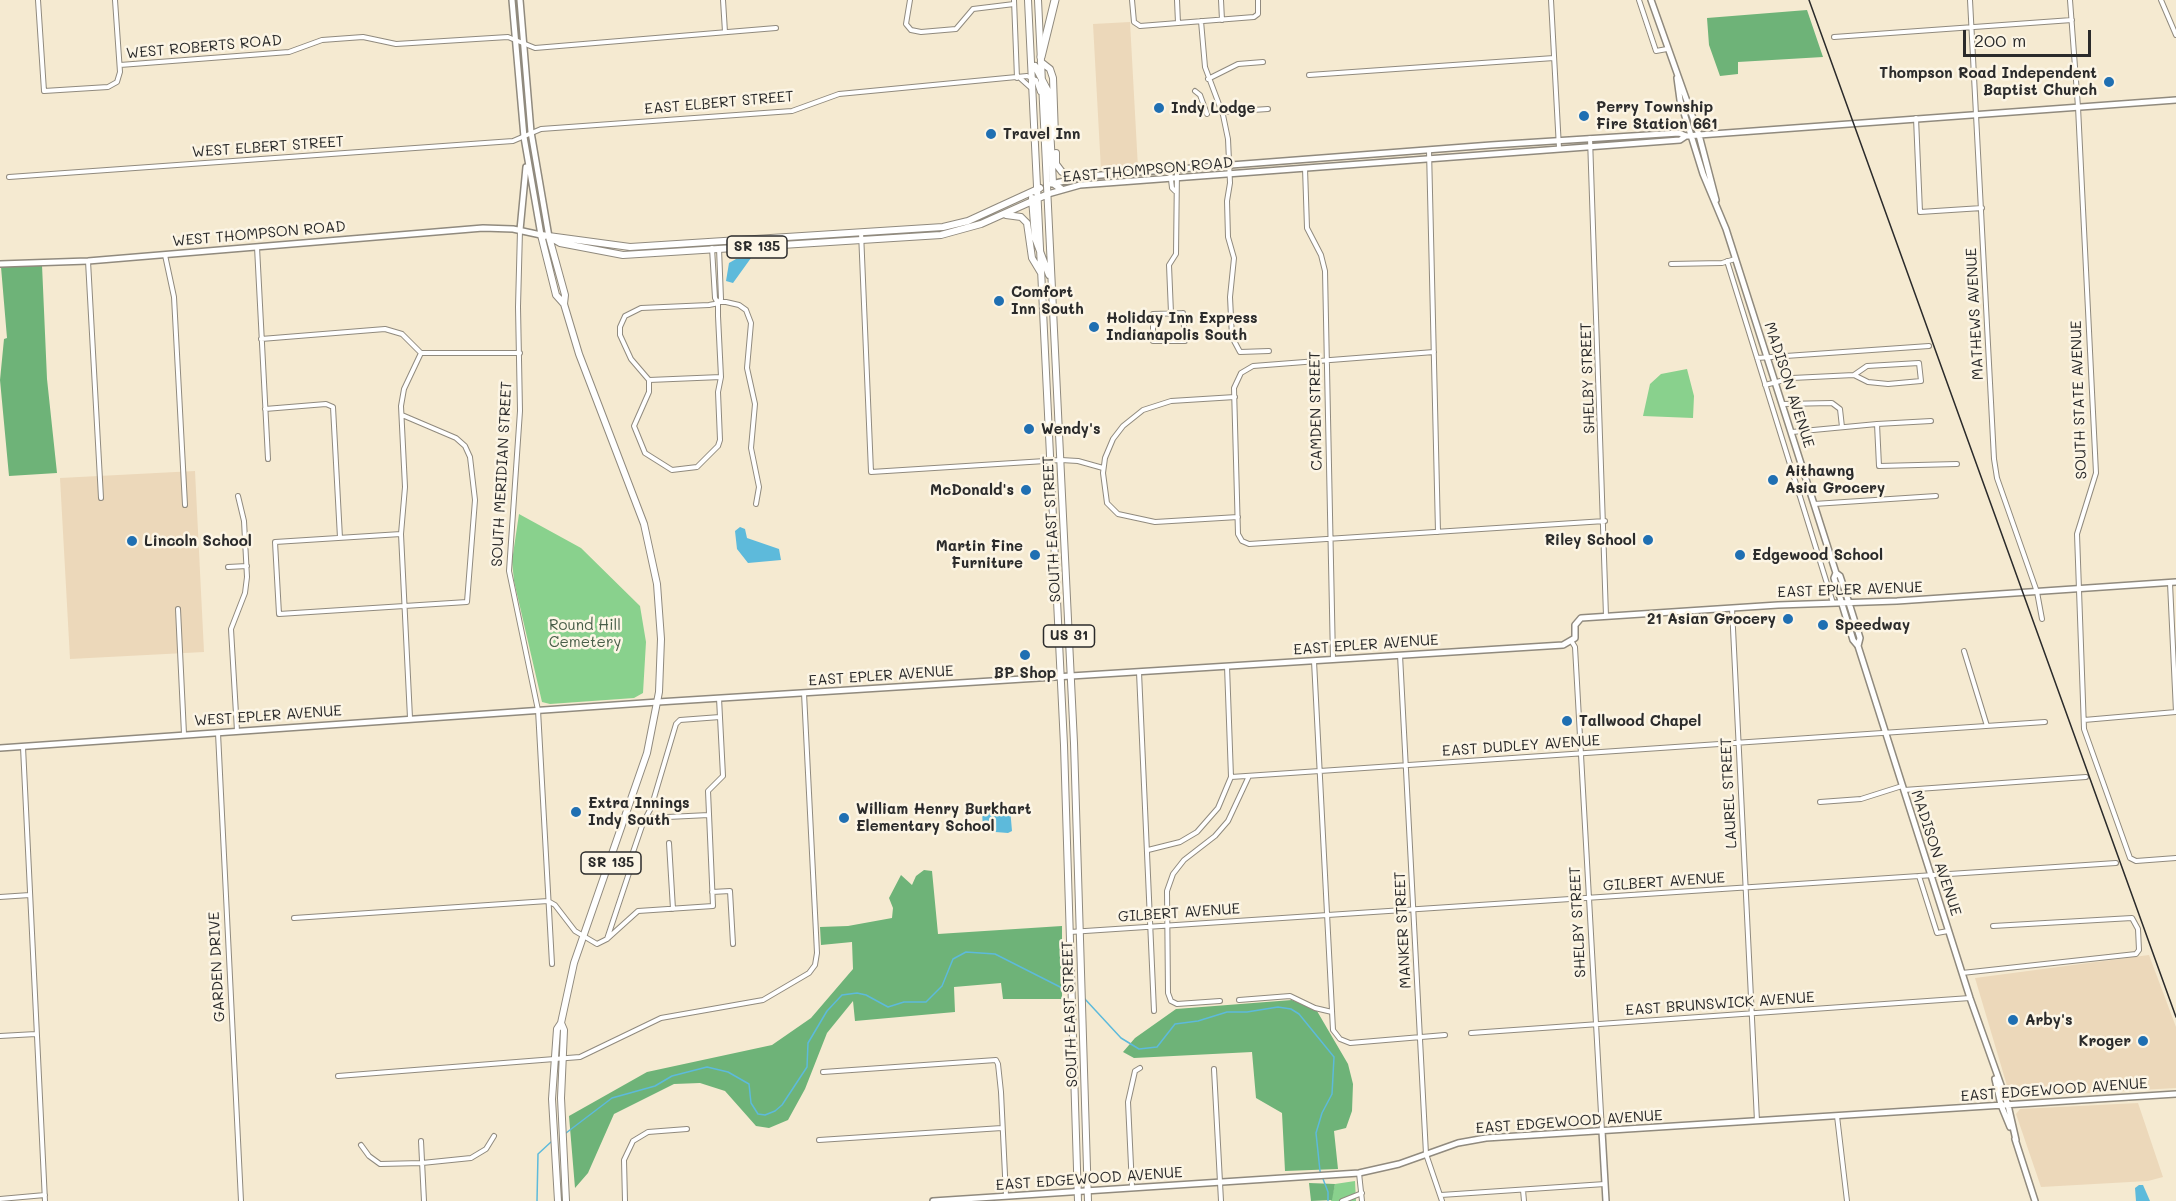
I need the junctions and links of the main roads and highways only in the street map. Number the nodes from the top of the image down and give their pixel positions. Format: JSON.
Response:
{"nodes":[{"id":1,"x":512,"y":0,"type":"edge"},
{"id":2,"x":520,"y":0,"type":"edge"},
{"id":3,"x":1028,"y":0,"type":"edge"},
{"id":4,"x":1038,"y":0,"type":"edge"},
{"id":5,"x":1055,"y":0,"type":"edge"},
{"id":6,"x":1651,"y":0,"type":"edge"},
{"id":7,"x":519,"y":42,"type":"junction"},
{"id":8,"x":1030,"y":42,"type":"junction"},
{"id":9,"x":1041,"y":60,"type":"junction"},
{"id":10,"x":1677,"y":78,"type":"junction"},
{"id":11,"x":1042,"y":80,"type":"junction"},
{"id":12,"x":2176,"y":100,"type":"edge"},
{"id":13,"x":527,"y":135,"type":"junction"},
{"id":14,"x":1699,"y":135,"type":"junction"},
{"id":15,"x":1689,"y":136,"type":"junction"},
{"id":16,"x":1306,"y":160,"type":"junction"},
{"id":17,"x":527,"y":163,"type":"junction"},
{"id":18,"x":1305,"y":168,"type":"junction"},
{"id":19,"x":1230,"y":170,"type":"junction"},
{"id":20,"x":1078,"y":178,"type":"junction"},
{"id":21,"x":1050,"y":184,"type":"junction"},
{"id":22,"x":1038,"y":189,"type":"junction"},
{"id":23,"x":1061,"y":189,"type":"junction"},
{"id":24,"x":1048,"y":194,"type":"junction"},
{"id":25,"x":1023,"y":196,"type":"junction"},
{"id":26,"x":1035,"y":200,"type":"junction"},
{"id":27,"x":1717,"y":205,"type":"junction"},
{"id":28,"x":1003,"y":215,"type":"junction"},
{"id":29,"x":520,"y":230,"type":"junction"},
{"id":30,"x":541,"y":236,"type":"junction"},
{"id":31,"x":549,"y":237,"type":"junction"},
{"id":32,"x":1040,"y":249,"type":"junction"},
{"id":33,"x":0,"y":264,"type":"edge"},
{"id":34,"x":1041,"y":274,"type":"junction"},
{"id":35,"x":1053,"y":288,"type":"junction"},
{"id":36,"x":564,"y":304,"type":"junction"},
{"id":37,"x":1056,"y":460,"type":"junction"},
{"id":38,"x":1836,"y":573,"type":"junction"},
{"id":39,"x":2173,"y":582,"type":"edge"},
{"id":40,"x":1841,"y":602,"type":"junction"},
{"id":41,"x":1849,"y":603,"type":"junction"},
{"id":42,"x":1858,"y":646,"type":"junction"},
{"id":43,"x":1071,"y":676,"type":"junction"},
{"id":44,"x":1061,"y":677,"type":"junction"},
{"id":45,"x":658,"y":702,"type":"junction"},
{"id":46,"x":538,"y":710,"type":"joint"},
{"id":47,"x":0,"y":748,"type":"edge"},
{"id":48,"x":557,"y":1060,"type":"junction"},
{"id":49,"x":1992,"y":1066,"type":"junction"},
{"id":50,"x":2176,"y":1094,"type":"edge"},
{"id":51,"x":2001,"y":1105,"type":"junction"},
{"id":52,"x":2008,"y":1105,"type":"junction"},
{"id":53,"x":1602,"y":1131,"type":"junction"},
{"id":54,"x":2016,"y":1140,"type":"junction"},
{"id":55,"x":1088,"y":1190,"type":"junction"},
{"id":56,"x":1078,"y":1191,"type":"junction"},
{"id":57,"x":558,"y":1201,"type":"edge"},
{"id":58,"x":566,"y":1201,"type":"edge"},
{"id":59,"x":933,"y":1201,"type":"edge"},
{"id":60,"x":1078,"y":1201,"type":"edge"},
{"id":61,"x":1088,"y":1201,"type":"edge"},
{"id":62,"x":1606,"y":1201,"type":"edge"},
{"id":63,"x":2035,"y":1201,"type":"edge"}],
"edges":[{"from":1,"to":7,"type":"main road","name":"SOUTH MERIDIAN STREET"},
{"from":2,"to":7,"type":"main road","name":"SOUTH MERIDIAN STREET"},
{"from":3,"to":8,"type":"main road","name":"SOUTH EAST STREET","number":"US 31"},
{"from":4,"to":9,"type":"main road","name":"SOUTH EAST STREET"},
{"from":5,"to":9,"type":"highway","number":"US 31"},
{"from":6,"to":10,"type":"main road","name":"MADISON AVENUE"},
{"from":7,"to":13,"type":"main road","name":"SOUTH MERIDIAN STREET"},
{"from":7,"to":13,"type":"main road","name":"SOUTH MERIDIAN STREET"},
{"from":8,"to":11,"type":"main road"},
{"from":8,"to":22,"type":"main road","name":"SOUTH EAST STREET","number":"US 31"},
{"from":9,"to":11,"type":"main road","name":"SOUTH EAST STREET","number":"US 31"},
{"from":9,"to":20,"type":"main road"},
{"from":10,"to":14,"type":"main road","name":"MADISON AVENUE"},
{"from":10,"to":15,"type":"main road","name":"MADISON AVENUE"},
{"from":11,"to":21,"type":"main road","name":"SOUTH EAST STREET","number":"US 31"},
{"from":11,"to":21,"type":"main road"},
{"from":12,"to":14,"type":"main road","name":"EAST THOMPSON ROAD"},
{"from":13,"to":17,"type":"main road","name":"SOUTH MERIDIAN STREET"},
{"from":13,"to":31,"type":"main road","name":"SOUTH MERIDIAN STREET"},
{"from":14,"to":15,"type":"main road","name":"EAST THOMPSON ROAD"},
{"from":14,"to":27,"type":"main road","name":"MADISON AVENUE"},
{"from":15,"to":16,"type":"main road","name":"EAST THOMPSON ROAD"},
{"from":15,"to":18,"type":"main road","name":"EAST THOMPSON ROAD"},
{"from":15,"to":27,"type":"main road","name":"MADISON AVENUE"},
{"from":16,"to":18,"type":"main road"},
{"from":16,"to":19,"type":"main road","name":"EAST THOMPSON ROAD"},
{"from":17,"to":29,"type":"main road","name":"SOUTH MERIDIAN STREET"},
{"from":17,"to":30,"type":"main road","name":"SOUTH MERIDIAN STREET"},
{"from":18,"to":19,"type":"main road","name":"EAST THOMPSON ROAD"},
{"from":19,"to":20,"type":"main road","name":"EAST THOMPSON ROAD"},
{"from":19,"to":23,"type":"main road","name":"EAST THOMPSON ROAD"},
{"from":20,"to":21,"type":"main road","name":"EAST THOMPSON ROAD"},
{"from":21,"to":22,"type":"main road","name":"EAST THOMPSON ROAD","number":"SR 135"},
{"from":21,"to":23,"type":"main road"},
{"from":21,"to":24,"type":"main road","name":"SOUTH EAST STREET","number":"US 31"},
{"from":22,"to":25,"type":"main road","name":"EAST THOMPSON ROAD","number":"SR 135"},
{"from":22,"to":26,"type":"main road","name":"SOUTH EAST STREET","number":"US 31"},
{"from":23,"to":24,"type":"main road","name":"EAST THOMPSON ROAD"},
{"from":24,"to":26,"type":"main road","name":"EAST THOMPSON ROAD","number":"SR 135"},
{"from":24,"to":35,"type":"main road","name":"SOUTH EAST STREET","number":"US 31"},
{"from":25,"to":26,"type":"main road"},
{"from":25,"to":31,"type":"main road","name":"EAST THOMPSON ROAD","number":"SR 135"},
{"from":26,"to":28,"type":"main road","name":"EAST THOMPSON ROAD","number":"SR 135"},
{"from":26,"to":32,"type":"main road","name":"SOUTH EAST STREET","number":"US 31"},
{"from":27,"to":38,"type":"main road","name":"MADISON AVENUE"},
{"from":28,"to":31,"type":"main road","name":"EAST THOMPSON ROAD","number":"SR 135"},
{"from":28,"to":34,"type":"main road"},
{"from":29,"to":30,"type":"main road","name":"EAST THOMPSON ROAD"},
{"from":29,"to":33,"type":"main road","name":"WEST THOMPSON ROAD"},
{"from":30,"to":31,"type":"main road","name":"EAST THOMPSON ROAD","number":"SR 135"},
{"from":30,"to":36,"type":"main road","name":"SOUTH MERIDIAN STREET","number":"SR 135"},
{"from":31,"to":36,"type":"main road","name":"SOUTH MERIDIAN STREET","number":"SR 135"},
{"from":32,"to":34,"type":"main road","name":"SOUTH EAST STREET","number":"US 31"},
{"from":32,"to":35,"type":"main road"},
{"from":34,"to":37,"type":"main road","name":"SOUTH EAST STREET","number":"US 31"},
{"from":35,"to":37,"type":"main road","name":"SOUTH EAST STREET","number":"US 31"},
{"from":36,"to":45,"type":"main road","name":"SOUTH MERIDIAN STREET","number":"SR 135"},
{"from":37,"to":43,"type":"main road","name":"SOUTH EAST STREET","number":"US 31"},
{"from":37,"to":44,"type":"main road","name":"SOUTH EAST STREET","number":"US 31"},
{"from":38,"to":40,"type":"main road","name":"MADISON AVENUE"},
{"from":38,"to":41,"type":"main road","name":"MADISON AVENUE"},
{"from":39,"to":41,"type":"main road","name":"EAST EPLER AVENUE"},
{"from":40,"to":41,"type":"main road","name":"EAST EPLER AVENUE"},
{"from":40,"to":42,"type":"main road","name":"MADISON AVENUE"},
{"from":40,"to":43,"type":"main road","name":"EAST EPLER AVENUE"},
{"from":41,"to":42,"type":"main road","name":"MADISON AVENUE"},
{"from":42,"to":49,"type":"main road","name":"MADISON AVENUE"},
{"from":43,"to":44,"type":"main road","name":"EAST EPLER AVENUE"},
{"from":43,"to":55,"type":"main road","name":"SOUTH EAST STREET","number":"US 31"},
{"from":44,"to":45,"type":"main road","name":"EAST EPLER AVENUE"},
{"from":44,"to":56,"type":"main road","name":"SOUTH EAST STREET","number":"US 31"},
{"from":45,"to":46,"type":"main road","name":"EAST EPLER AVENUE"},
{"from":45,"to":48,"type":"main road","name":"SOUTH MERIDIAN STREET","number":"SR 135"},
{"from":46,"to":47,"type":"main road","name":"WEST EPLER AVENUE"},
{"from":48,"to":57,"type":"main road","name":"SOUTH MERIDIAN STREET","number":"SR 135"},
{"from":48,"to":58,"type":"main road","name":"SOUTH MERIDIAN STREET","number":"SR 135"},
{"from":49,"to":51,"type":"main road","name":"MADISON AVENUE"},
{"from":49,"to":52,"type":"main road","name":"MADISON AVENUE"},
{"from":50,"to":52,"type":"main road","name":"EAST EDGEWOOD AVENUE"},
{"from":51,"to":52,"type":"main road","name":"EAST EDGEWOOD AVENUE"},
{"from":51,"to":53,"type":"main road","name":"EAST EDGEWOOD AVENUE"},
{"from":51,"to":54,"type":"main road","name":"MADISON AVENUE"},
{"from":52,"to":54,"type":"main road","name":"MADISON AVENUE"},
{"from":53,"to":55,"type":"main road","name":"EAST EDGEWOOD AVENUE"},
{"from":53,"to":62,"type":"main road","name":"SHELBY STREET"},
{"from":54,"to":63,"type":"main road","name":"MADISON AVENUE"},
{"from":55,"to":56,"type":"main road","name":"EAST EDGEWOOD AVENUE"},
{"from":55,"to":61,"type":"main road","name":"SOUTH EAST STREET","number":"US 31"},
{"from":56,"to":59,"type":"main road","name":"EAST EDGEWOOD AVENUE"},
{"from":56,"to":60,"type":"main road","name":"SOUTH EAST STREET","number":"US 31"}]}
